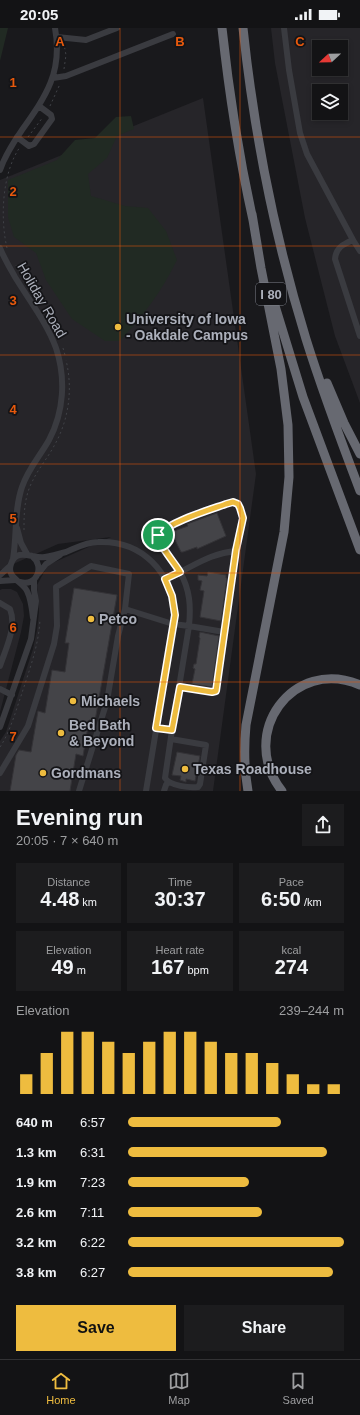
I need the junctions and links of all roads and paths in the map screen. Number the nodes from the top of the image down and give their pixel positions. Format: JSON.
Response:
{"nodes":[{"id":1,"x":55,"y":28,"type":"edge"},
{"id":2,"x":117,"y":28,"type":"edge"},
{"id":3,"x":222,"y":28,"type":"edge"},
{"id":4,"x":243,"y":28,"type":"edge"},
{"id":5,"x":284,"y":28,"type":"edge"},
{"id":6,"x":173,"y":34,"type":"dead end"},
{"id":7,"x":56,"y":37,"type":"junction"},
{"id":8,"x":64,"y":38,"type":"junction"},
{"id":9,"x":62,"y":77,"type":"junction"},
{"id":10,"x":53,"y":78,"type":"junction"},
{"id":11,"x":39,"y":106,"type":"junction"},
{"id":12,"x":47,"y":112,"type":"junction"},
{"id":13,"x":17,"y":137,"type":"junction"},
{"id":14,"x":24,"y":142,"type":"junction"},
{"id":15,"x":0,"y":170,"type":"edge"},
{"id":16,"x":252,"y":214,"type":"junction"},
{"id":17,"x":353,"y":240,"type":"junction"},
{"id":18,"x":0,"y":248,"type":"edge"},
{"id":19,"x":7,"y":248,"type":"dead end"},
{"id":20,"x":360,"y":251,"type":"edge"},
{"id":21,"x":15,"y":263,"type":"dead end"},
{"id":22,"x":292,"y":288,"type":"junction"},
{"id":23,"x":31,"y":289,"type":"dead end"},
{"id":24,"x":360,"y":336,"type":"edge"},
{"id":25,"x":62,"y":346,"type":"dead end"},
{"id":26,"x":360,"y":454,"type":"edge"},
{"id":27,"x":360,"y":491,"type":"edge"},
{"id":28,"x":16,"y":522,"type":"junction"},
{"id":29,"x":24,"y":533,"type":"dead end"},
{"id":30,"x":236,"y":550,"type":"junction"},
{"id":31,"x":360,"y":550,"type":"edge"},
{"id":32,"x":65,"y":552,"type":"junction"},
{"id":33,"x":30,"y":555,"type":"junction"},
{"id":34,"x":13,"y":559,"type":"junction"},
{"id":35,"x":10,"y":566,"type":"junction"},
{"id":36,"x":180,"y":572,"type":"junction"},
{"id":37,"x":39,"y":573,"type":"junction"},
{"id":38,"x":0,"y":575,"type":"edge"},
{"id":39,"x":165,"y":579,"type":"junction"},
{"id":40,"x":34,"y":580,"type":"junction"},
{"id":41,"x":0,"y":581,"type":"edge"},
{"id":42,"x":18,"y":581,"type":"junction"},
{"id":43,"x":0,"y":603,"type":"edge"},
{"id":44,"x":125,"y":610,"type":"junction"},
{"id":45,"x":33,"y":618,"type":"junction"},
{"id":46,"x":174,"y":624,"type":"junction"},
{"id":47,"x":189,"y":626,"type":"junction"},
{"id":48,"x":224,"y":632,"type":"junction"},
{"id":49,"x":0,"y":666,"type":"edge"},
{"id":50,"x":360,"y":685,"type":"edge"},
{"id":51,"x":180,"y":687,"type":"junction"},
{"id":52,"x":0,"y":689,"type":"edge"},
{"id":53,"x":12,"y":695,"type":"junction"},
{"id":54,"x":0,"y":727,"type":"edge"},
{"id":55,"x":156,"y":728,"type":"junction"},
{"id":56,"x":172,"y":730,"type":"junction"},
{"id":57,"x":171,"y":739,"type":"junction"},
{"id":58,"x":0,"y":772,"type":"edge"},
{"id":59,"x":168,"y":782,"type":"junction"},
{"id":60,"x":79,"y":791,"type":"edge"},
{"id":61,"x":146,"y":791,"type":"edge"},
{"id":62,"x":164,"y":791,"type":"edge"},
{"id":63,"x":248,"y":791,"type":"edge"},
{"id":64,"x":282,"y":791,"type":"edge"}],
"edges":[{"from":1,"to":7,"type":"street"},
{"from":2,"to":8,"type":"street"},
{"from":3,"to":16,"type":"highway","number":"I 80"},
{"from":4,"to":22,"type":"highway","number":"I 80"},
{"from":5,"to":17,"type":"street"},
{"from":6,"to":9,"type":"street"},
{"from":7,"to":8,"type":"street"},
{"from":7,"to":10,"type":"street"},
{"from":8,"to":9,"type":"path"},
{"from":9,"to":10,"type":"street"},
{"from":9,"to":12,"type":"path"},
{"from":10,"to":11,"type":"street"},
{"from":11,"to":12,"type":"street"},
{"from":11,"to":13,"type":"street"},
{"from":12,"to":14,"type":"path"},
{"from":12,"to":14,"type":"street"},
{"from":13,"to":14,"type":"street"},
{"from":13,"to":15,"type":"street"},
{"from":14,"to":19,"type":"path"},
{"from":16,"to":31,"type":"highway","number":"I 80"},
{"from":16,"to":63,"type":"highway"},
{"from":17,"to":20,"type":"street"},
{"from":17,"to":24,"type":"street"},
{"from":18,"to":28,"type":"street","name":"Holiday Road"},
{"from":21,"to":23,"type":"path"},
{"from":22,"to":26,"type":"highway"},
{"from":22,"to":27,"type":"highway","number":"I 80"},
{"from":25,"to":29,"type":"path"},
{"from":28,"to":33,"type":"street","name":"Holiday Road"},
{"from":28,"to":34,"type":"street","name":"Holiday Road"},
{"from":30,"to":36,"type":"street"},
{"from":30,"to":36,"type":"street"},
{"from":30,"to":48,"type":"street"},
{"from":32,"to":33,"type":"street"},
{"from":32,"to":37,"type":"street"},
{"from":32,"to":39,"type":"street"},
{"from":33,"to":34,"type":"street"},
{"from":33,"to":37,"type":"street","name":"Holiday Road"},
{"from":34,"to":35,"type":"street","name":"Holiday Road"},
{"from":35,"to":38,"type":"street"},
{"from":35,"to":42,"type":"street"},
{"from":36,"to":39,"type":"street"},
{"from":36,"to":47,"type":"street"},
{"from":37,"to":40,"type":"street"},
{"from":39,"to":46,"type":"street"},
{"from":40,"to":42,"type":"street"},
{"from":40,"to":45,"type":"street"},
{"from":41,"to":42,"type":"street"},
{"from":42,"to":45,"type":"street"},
{"from":43,"to":49,"type":"street"},
{"from":44,"to":46,"type":"street"},
{"from":44,"to":58,"type":"street"},
{"from":44,"to":60,"type":"street"},
{"from":45,"to":53,"type":"street"},
{"from":46,"to":47,"type":"street"},
{"from":46,"to":55,"type":"street"},
{"from":47,"to":48,"type":"street"},
{"from":47,"to":51,"type":"street"},
{"from":48,"to":51,"type":"street"},
{"from":50,"to":64,"type":"highway"},
{"from":51,"to":56,"type":"street"},
{"from":52,"to":53,"type":"street"},
{"from":53,"to":54,"type":"street"},
{"from":55,"to":56,"type":"street"},
{"from":55,"to":61,"type":"street"},
{"from":56,"to":57,"type":"street"},
{"from":57,"to":59,"type":"street"},
{"from":57,"to":59,"type":"street"},
{"from":59,"to":62,"type":"street"}]}
